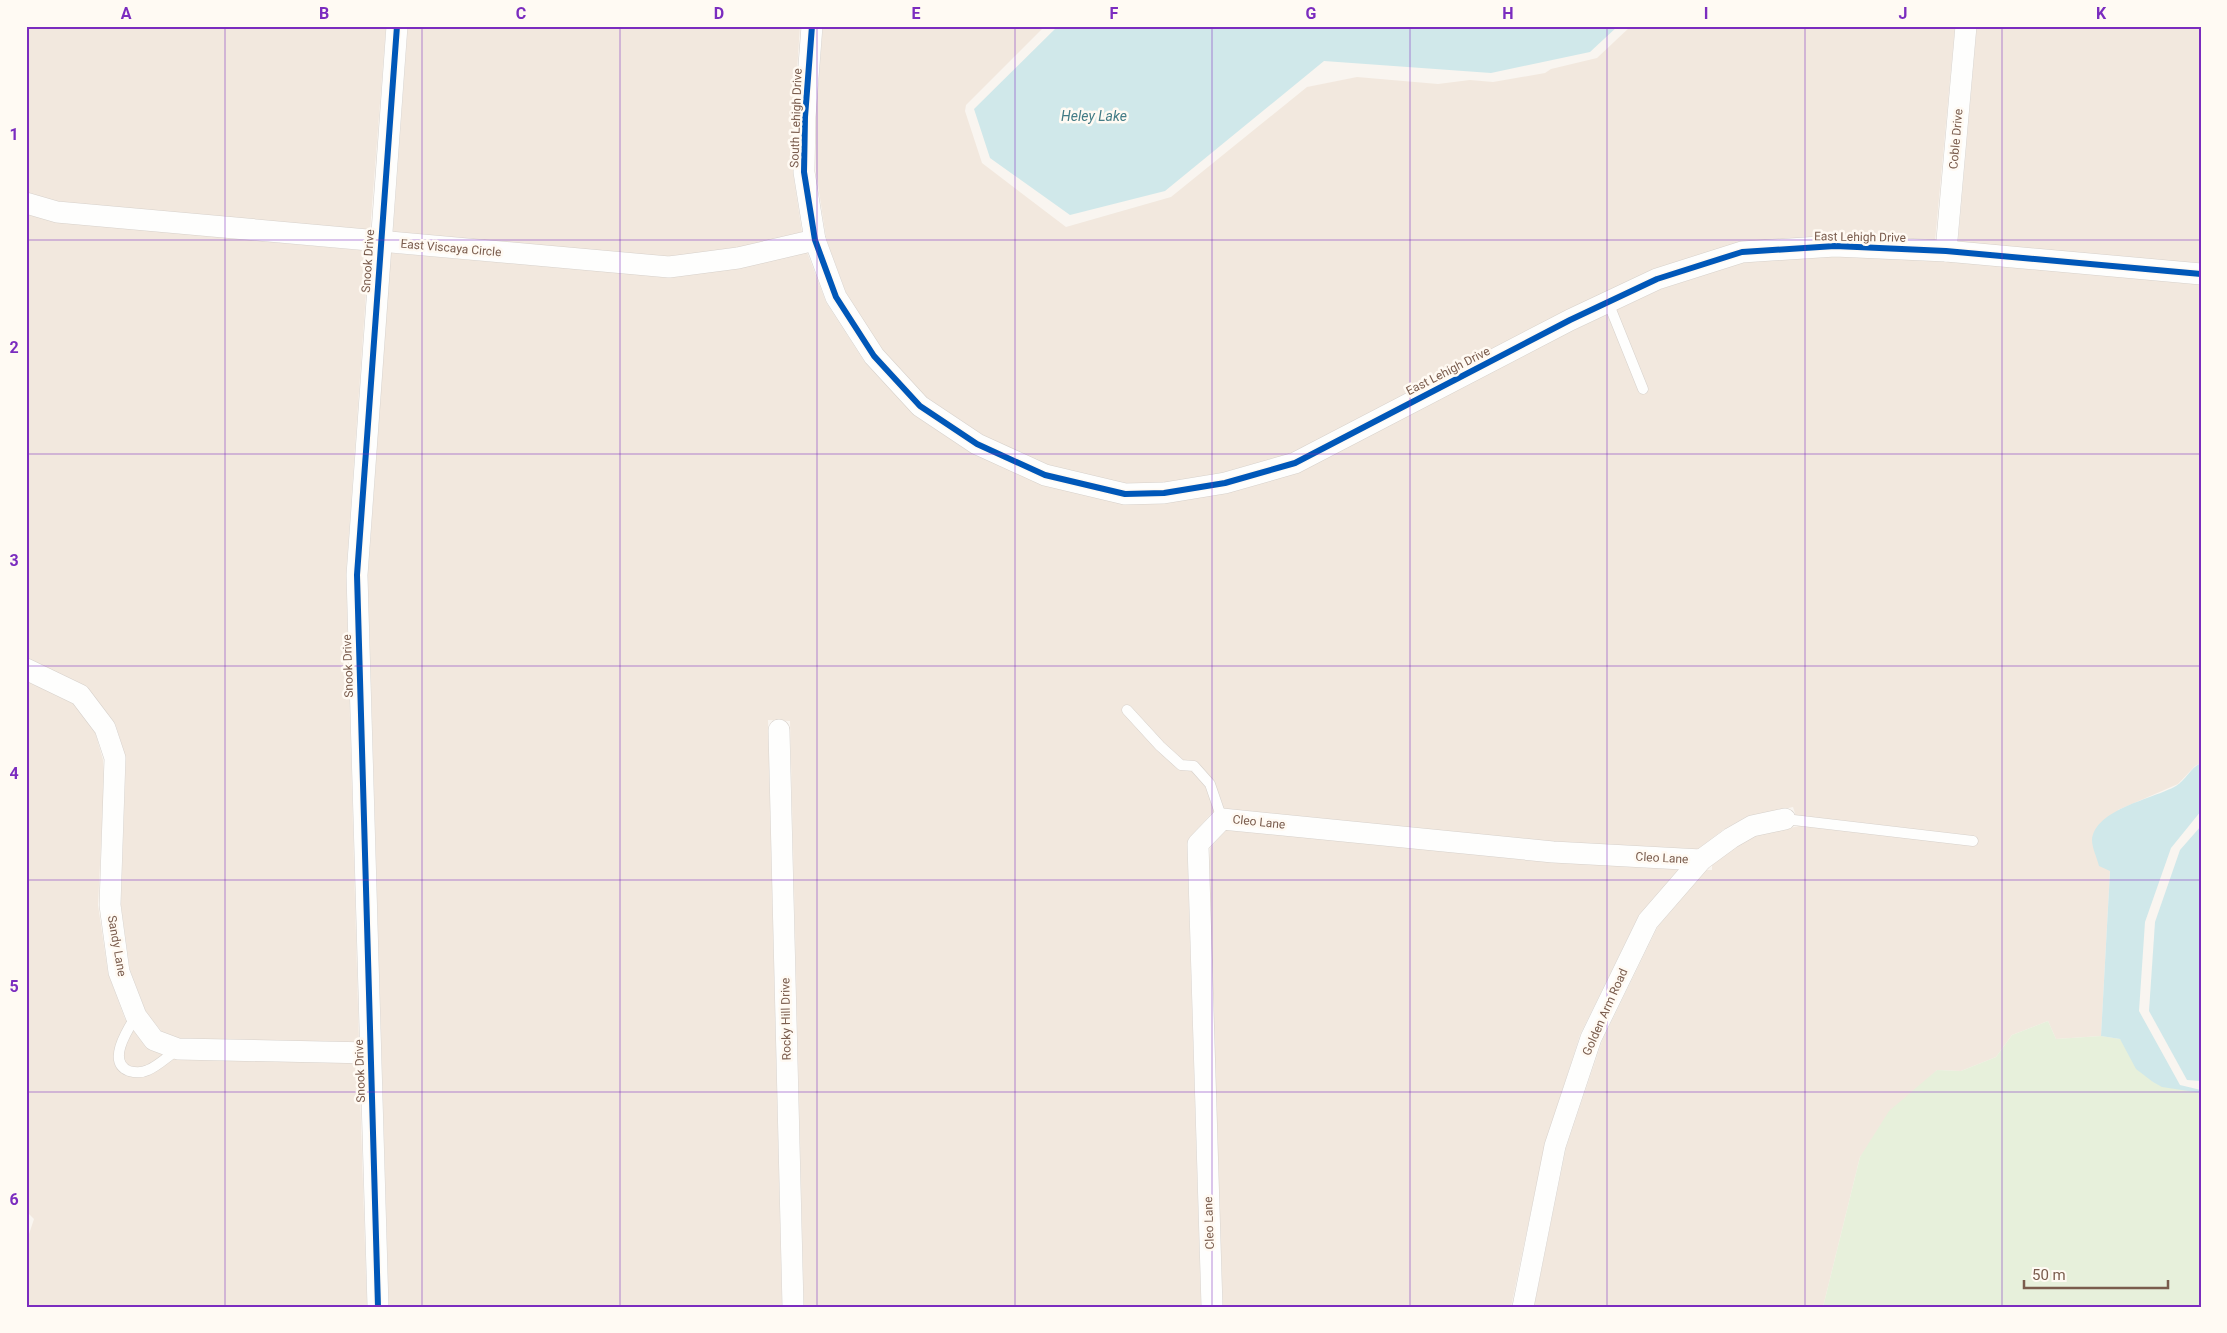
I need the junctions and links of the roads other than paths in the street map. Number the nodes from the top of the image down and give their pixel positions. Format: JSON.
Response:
{"nodes":[{"id":1,"x":397,"y":26,"type":"edge"},
{"id":2,"x":812,"y":26,"type":"edge"},
{"id":3,"x":1966,"y":26,"type":"edge"},
{"id":4,"x":26,"y":203,"type":"edge"},
{"id":5,"x":815,"y":240,"type":"junction"},
{"id":6,"x":381,"y":242,"type":"junction"},
{"id":7,"x":1946,"y":251,"type":"junction"},
{"id":8,"x":2201,"y":274,"type":"edge"},
{"id":9,"x":1608,"y":302,"type":"junction"},
{"id":10,"x":1643,"y":389,"type":"dead end"},
{"id":11,"x":26,"y":669,"type":"edge"},
{"id":12,"x":1127,"y":710,"type":"dead end"},
{"id":13,"x":779,"y":730,"type":"dead end"},
{"id":14,"x":1222,"y":819,"type":"junction"},
{"id":15,"x":1785,"y":819,"type":"joint"},
{"id":16,"x":1973,"y":841,"type":"dead end"},
{"id":17,"x":1701,"y":860,"type":"junction"},
{"id":18,"x":136,"y":1016,"type":"junction"},
{"id":19,"x":178,"y":1049,"type":"junction"},
{"id":20,"x":370,"y":1052,"type":"junction"},
{"id":21,"x":378,"y":1307,"type":"edge"},
{"id":22,"x":793,"y":1307,"type":"edge"},
{"id":23,"x":1212,"y":1307,"type":"edge"},
{"id":24,"x":1523,"y":1307,"type":"edge"}],
"edges":[{"from":1,"to":6,"type":"street","name":"Snook Drive"},
{"from":2,"to":5,"type":"street","name":"South Lehigh Drive"},
{"from":3,"to":7,"type":"street","name":"Coble Drive"},
{"from":4,"to":6,"type":"street","name":"East Viscaya Circle"},
{"from":5,"to":6,"type":"street","name":"East Viscaya Circle"},
{"from":5,"to":9,"type":"street","name":"East Lehigh Drive"},
{"from":6,"to":20,"type":"street","name":"Snook Drive"},
{"from":7,"to":8,"type":"street","name":"East Lehigh Drive"},
{"from":7,"to":9,"type":"street","name":"East Lehigh Drive"},
{"from":9,"to":10,"type":"lane"},
{"from":11,"to":18,"type":"street","name":"Sandy Lane"},
{"from":12,"to":14,"type":"lane"},
{"from":13,"to":22,"type":"street","name":"Rocky Hill Drive"},
{"from":14,"to":17,"type":"street","name":"Cleo Lane"},
{"from":14,"to":23,"type":"street","name":"Cleo Lane"},
{"from":15,"to":16,"type":"lane"},
{"from":15,"to":17,"type":"street","name":"Golden Arm Road"},
{"from":17,"to":24,"type":"street","name":"Golden Arm Road"},
{"from":18,"to":19,"type":"street","name":"Sandy Lane"},
{"from":18,"to":19,"type":"lane"},
{"from":19,"to":20,"type":"street","name":"Sandy Lane"},
{"from":20,"to":21,"type":"street","name":"Snook Drive"}]}
